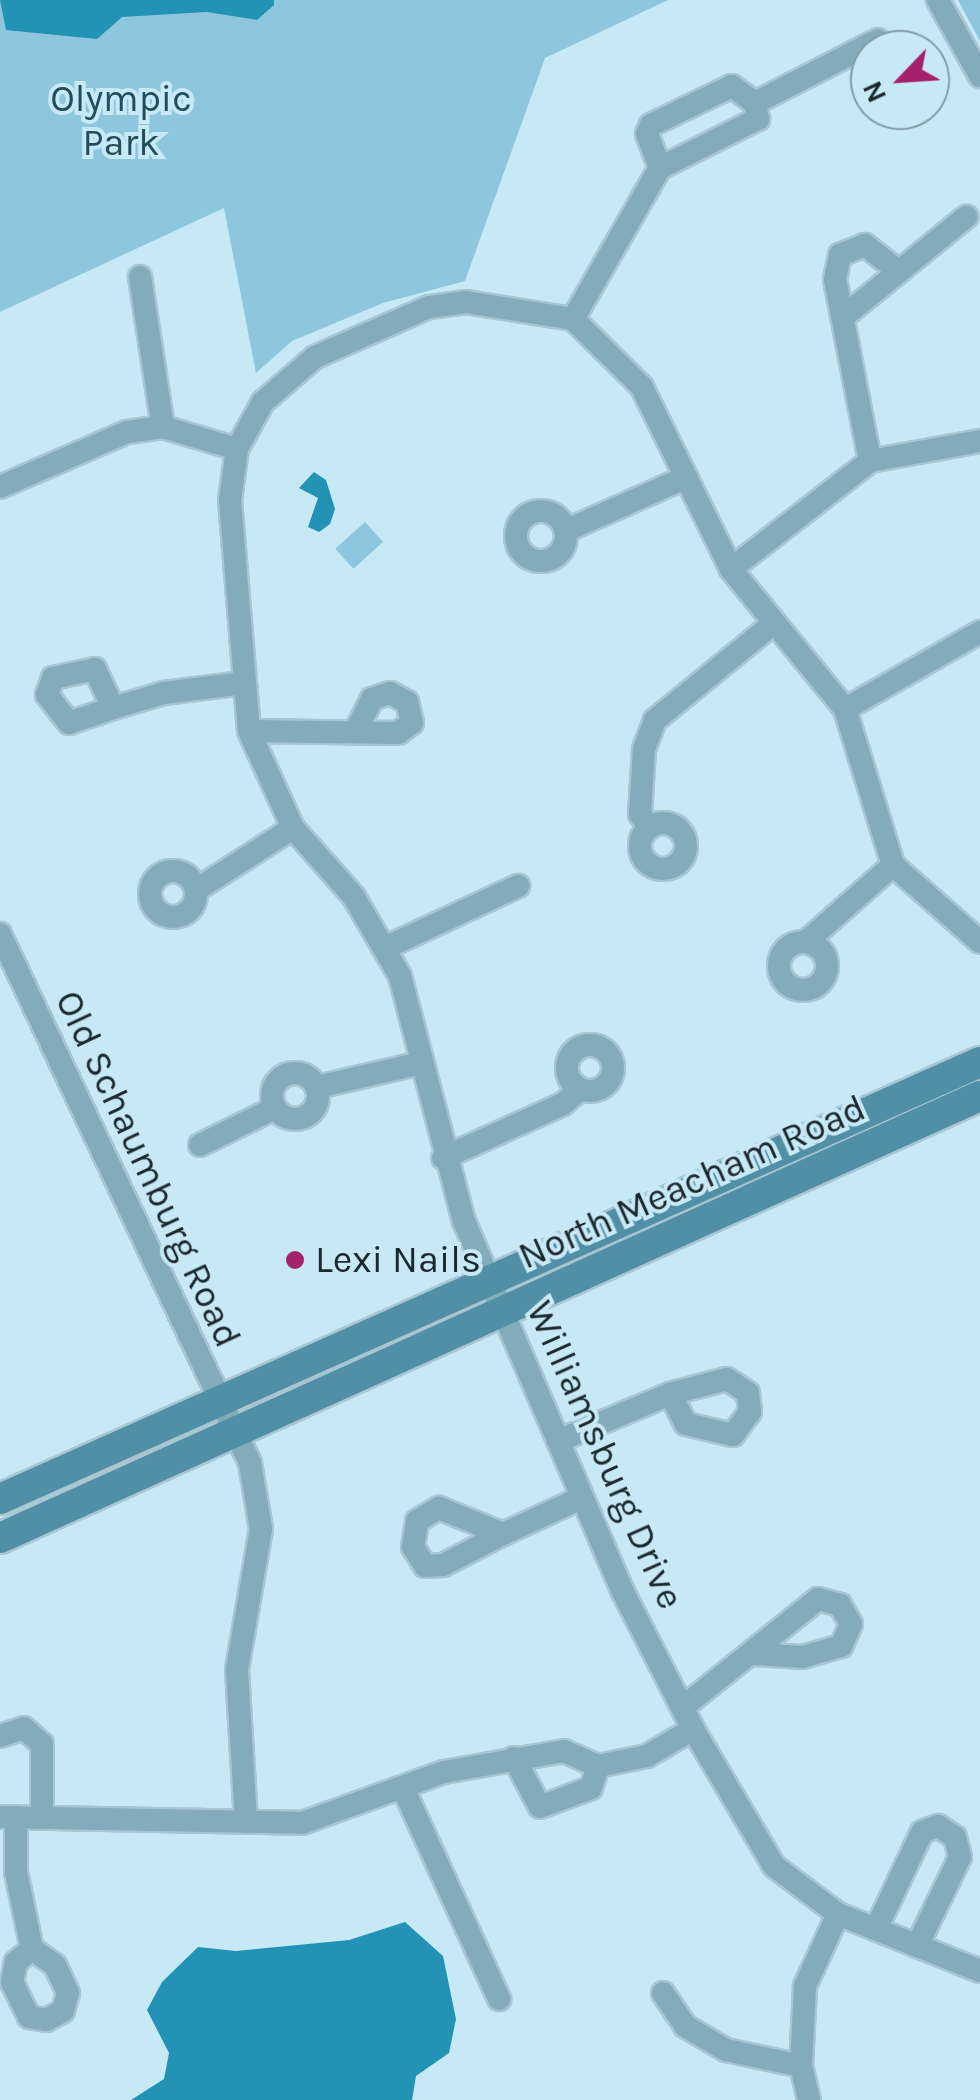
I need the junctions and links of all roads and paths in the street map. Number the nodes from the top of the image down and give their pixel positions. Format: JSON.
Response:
{"nodes":[{"id":1,"x":938,"y":0,"type":"edge"},
{"id":2,"x":850,"y":54,"type":"edge"},
{"id":3,"x":980,"y":76,"type":"edge"},
{"id":4,"x":756,"y":102,"type":"junction"},
{"id":5,"x":660,"y":168,"type":"junction"},
{"id":6,"x":966,"y":216,"type":"dead end"},
{"id":7,"x":898,"y":271,"type":"junction"},
{"id":8,"x":140,"y":277,"type":"dead end"},
{"id":9,"x":843,"y":317,"type":"junction"},
{"id":10,"x":573,"y":319,"type":"junction"},
{"id":11,"x":163,"y":427,"type":"junction"},
{"id":12,"x":980,"y":441,"type":"edge"},
{"id":13,"x":237,"y":449,"type":"junction"},
{"id":14,"x":870,"y":461,"type":"junction"},
{"id":15,"x":686,"y":477,"type":"junction"},
{"id":16,"x":3,"y":479,"type":"edge"},
{"id":17,"x":565,"y":531,"type":"dead end"},
{"id":18,"x":732,"y":569,"type":"junction"},
{"id":19,"x":774,"y":623,"type":"junction"},
{"id":20,"x":980,"y":632,"type":"edge"},
{"id":21,"x":243,"y":683,"type":"junction"},
{"id":22,"x":114,"y":708,"type":"dead end"},
{"id":23,"x":845,"y":709,"type":"junction"},
{"id":24,"x":250,"y":731,"type":"junction"},
{"id":25,"x":355,"y":732,"type":"dead end"},
{"id":26,"x":650,"y":826,"type":"dead end"},
{"id":27,"x":293,"y":828,"type":"junction"},
{"id":28,"x":893,"y":864,"type":"junction"},
{"id":29,"x":518,"y":886,"type":"dead end"},
{"id":30,"x":196,"y":890,"type":"dead end"},
{"id":31,"x":975,"y":928,"type":"edge"},
{"id":32,"x":0,"y":934,"type":"edge"},
{"id":33,"x":806,"y":942,"type":"dead end"},
{"id":34,"x":387,"y":947,"type":"junction"},
{"id":35,"x":980,"y":1062,"type":"edge"},
{"id":36,"x":421,"y":1064,"type":"junction"},
{"id":37,"x":317,"y":1087,"type":"junction"},
{"id":38,"x":580,"y":1089,"type":"dead end"},
{"id":39,"x":980,"y":1096,"type":"edge"},
{"id":40,"x":275,"y":1108,"type":"junction"},
{"id":41,"x":200,"y":1145,"type":"dead end"},
{"id":42,"x":443,"y":1158,"type":"junction"},
{"id":43,"x":490,"y":1280,"type":"junction"},
{"id":44,"x":504,"y":1311,"type":"junction"},
{"id":45,"x":670,"y":1394,"type":"dead end"},
{"id":46,"x":218,"y":1401,"type":"junction"},
{"id":47,"x":233,"y":1432,"type":"junction"},
{"id":48,"x":558,"y":1440,"type":"junction"},
{"id":49,"x":580,"y":1498,"type":"junction"},
{"id":50,"x":0,"y":1499,"type":"edge"},
{"id":51,"x":504,"y":1534,"type":"dead end"},
{"id":52,"x":0,"y":1538,"type":"edge"},
{"id":53,"x":754,"y":1654,"type":"dead end"},
{"id":54,"x":682,"y":1708,"type":"junction"},
{"id":55,"x":693,"y":1730,"type":"junction"},
{"id":56,"x":0,"y":1736,"type":"edge"},
{"id":57,"x":514,"y":1758,"type":"junction"},
{"id":58,"x":598,"y":1766,"type":"junction"},
{"id":59,"x":403,"y":1788,"type":"junction"},
{"id":60,"x":8,"y":1817,"type":"edge"},
{"id":61,"x":42,"y":1817,"type":"junction"},
{"id":62,"x":246,"y":1822,"type":"junction"},
{"id":63,"x":838,"y":1914,"type":"junction"},
{"id":64,"x":876,"y":1929,"type":"junction"},
{"id":65,"x":918,"y":1946,"type":"junction"},
{"id":66,"x":32,"y":1949,"type":"dead end"},
{"id":67,"x":980,"y":1971,"type":"edge"},
{"id":68,"x":663,"y":1993,"type":"dead end"},
{"id":69,"x":499,"y":1999,"type":"dead end"},
{"id":70,"x":801,"y":2066,"type":"junction"},
{"id":71,"x":810,"y":2100,"type":"edge"}],
"edges":[{"from":1,"to":3,"type":"street"},
{"from":2,"to":4,"type":"street"},
{"from":4,"to":5,"type":"street"},
{"from":4,"to":5,"type":"street"},
{"from":5,"to":10,"type":"street"},
{"from":6,"to":7,"type":"street"},
{"from":7,"to":9,"type":"street"},
{"from":7,"to":9,"type":"street"},
{"from":8,"to":11,"type":"street"},
{"from":9,"to":14,"type":"street"},
{"from":10,"to":13,"type":"street"},
{"from":10,"to":15,"type":"street"},
{"from":11,"to":13,"type":"street"},
{"from":11,"to":16,"type":"street"},
{"from":12,"to":14,"type":"street"},
{"from":13,"to":21,"type":"street","name":"Williamsburg Drive"},
{"from":14,"to":18,"type":"street"},
{"from":15,"to":17,"type":"street"},
{"from":15,"to":18,"type":"street"},
{"from":18,"to":19,"type":"street"},
{"from":19,"to":23,"type":"street"},
{"from":19,"to":26,"type":"street"},
{"from":20,"to":23,"type":"street"},
{"from":21,"to":22,"type":"street"},
{"from":21,"to":24,"type":"street","name":"Williamsburg Drive"},
{"from":23,"to":28,"type":"street"},
{"from":24,"to":25,"type":"street"},
{"from":24,"to":27,"type":"street","name":"Williamsburg Drive"},
{"from":27,"to":30,"type":"street"},
{"from":27,"to":34,"type":"street","name":"Williamsburg Drive"},
{"from":28,"to":31,"type":"street"},
{"from":28,"to":33,"type":"street"},
{"from":29,"to":34,"type":"street"},
{"from":32,"to":46,"type":"street","name":"Old Schaumburg Road"},
{"from":34,"to":36,"type":"street","name":"Williamsburg Drive"},
{"from":35,"to":43,"type":"main road","name":"North Meacham Road"},
{"from":36,"to":37,"type":"street"},
{"from":36,"to":42,"type":"street","name":"Williamsburg Drive"},
{"from":37,"to":40,"type":"street"},
{"from":37,"to":40,"type":"street"},
{"from":38,"to":42,"type":"street"},
{"from":39,"to":44,"type":"main road","name":"North Meacham Road"},
{"from":40,"to":41,"type":"street"},
{"from":42,"to":43,"type":"street","name":"Williamsburg Drive"},
{"from":43,"to":44,"type":"street","name":"Williamsburg Drive"},
{"from":43,"to":46,"type":"main road","name":"North Meacham Road"},
{"from":44,"to":47,"type":"main road","name":"North Meacham Road"},
{"from":44,"to":48,"type":"street","name":"Williamsburg Drive"},
{"from":45,"to":48,"type":"street"},
{"from":46,"to":47,"type":"street","name":"Old Schaumburg Road"},
{"from":46,"to":50,"type":"main road","name":"North Meacham Road"},
{"from":47,"to":52,"type":"main road","name":"North Meacham Road"},
{"from":47,"to":62,"type":"street","name":"Old Schaumburg Road"},
{"from":48,"to":49,"type":"street","name":"Williamsburg Drive"},
{"from":49,"to":51,"type":"street"},
{"from":49,"to":54,"type":"street","name":"Williamsburg Drive"},
{"from":53,"to":54,"type":"street"},
{"from":54,"to":55,"type":"street","name":"Williamsburg Drive"},
{"from":55,"to":58,"type":"street"},
{"from":55,"to":63,"type":"street","name":"Williamsburg Drive"},
{"from":56,"to":61,"type":"street"},
{"from":57,"to":58,"type":"street"},
{"from":57,"to":58,"type":"street"},
{"from":57,"to":59,"type":"street"},
{"from":59,"to":62,"type":"street"},
{"from":59,"to":69,"type":"street"},
{"from":60,"to":61,"type":"street"},
{"from":60,"to":66,"type":"street"},
{"from":61,"to":62,"type":"street"},
{"from":63,"to":64,"type":"street","name":"Williamsburg Drive"},
{"from":63,"to":70,"type":"street"},
{"from":64,"to":65,"type":"street","name":"Williamsburg Drive"},
{"from":64,"to":65,"type":"street"},
{"from":65,"to":67,"type":"street","name":"Williamsburg Drive"},
{"from":68,"to":70,"type":"street"},
{"from":70,"to":71,"type":"street"}]}
